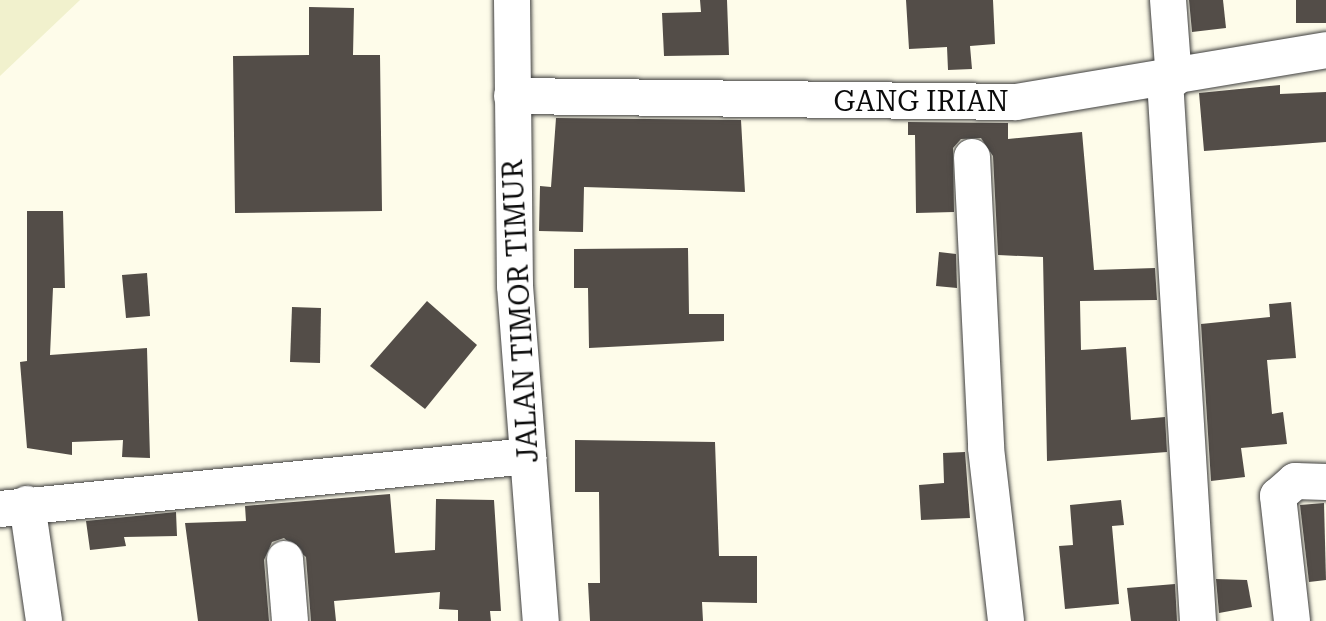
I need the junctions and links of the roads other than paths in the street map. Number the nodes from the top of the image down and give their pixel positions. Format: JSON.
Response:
{"nodes":[{"id":1,"x":512,"y":0,"type":"edge"},
{"id":2,"x":1168,"y":0,"type":"edge"},
{"id":3,"x":1326,"y":50,"type":"edge"},
{"id":4,"x":1170,"y":79,"type":"junction"},
{"id":5,"x":512,"y":96,"type":"junction"},
{"id":6,"x":972,"y":157,"type":"dead end"},
{"id":7,"x":528,"y":456,"type":"junction"},
{"id":8,"x":1326,"y":482,"type":"edge"},
{"id":9,"x":13,"y":506,"type":"edge"},
{"id":10,"x":285,"y":559,"type":"dead end"},
{"id":11,"x":44,"y":621,"type":"edge"},
{"id":12,"x":290,"y":621,"type":"edge"},
{"id":13,"x":541,"y":621,"type":"edge"},
{"id":14,"x":1006,"y":621,"type":"edge"},
{"id":15,"x":1198,"y":621,"type":"edge"},
{"id":16,"x":1292,"y":621,"type":"edge"}],
"edges":[{"from":1,"to":5,"type":"street","name":"JALAN TIMOR TIMUR"},
{"from":2,"to":4,"type":"street"},
{"from":3,"to":4,"type":"street","name":"GANG IRIAN"},
{"from":4,"to":5,"type":"street","name":"GANG IRIAN"},
{"from":4,"to":15,"type":"street"},
{"from":5,"to":7,"type":"street","name":"JALAN TIMOR TIMUR"},
{"from":6,"to":14,"type":"street"},
{"from":7,"to":9,"type":"street"},
{"from":7,"to":13,"type":"street","name":"JALAN TIMOR TIMUR"},
{"from":8,"to":16,"type":"street"},
{"from":9,"to":11,"type":"street"},
{"from":10,"to":12,"type":"street"}]}
